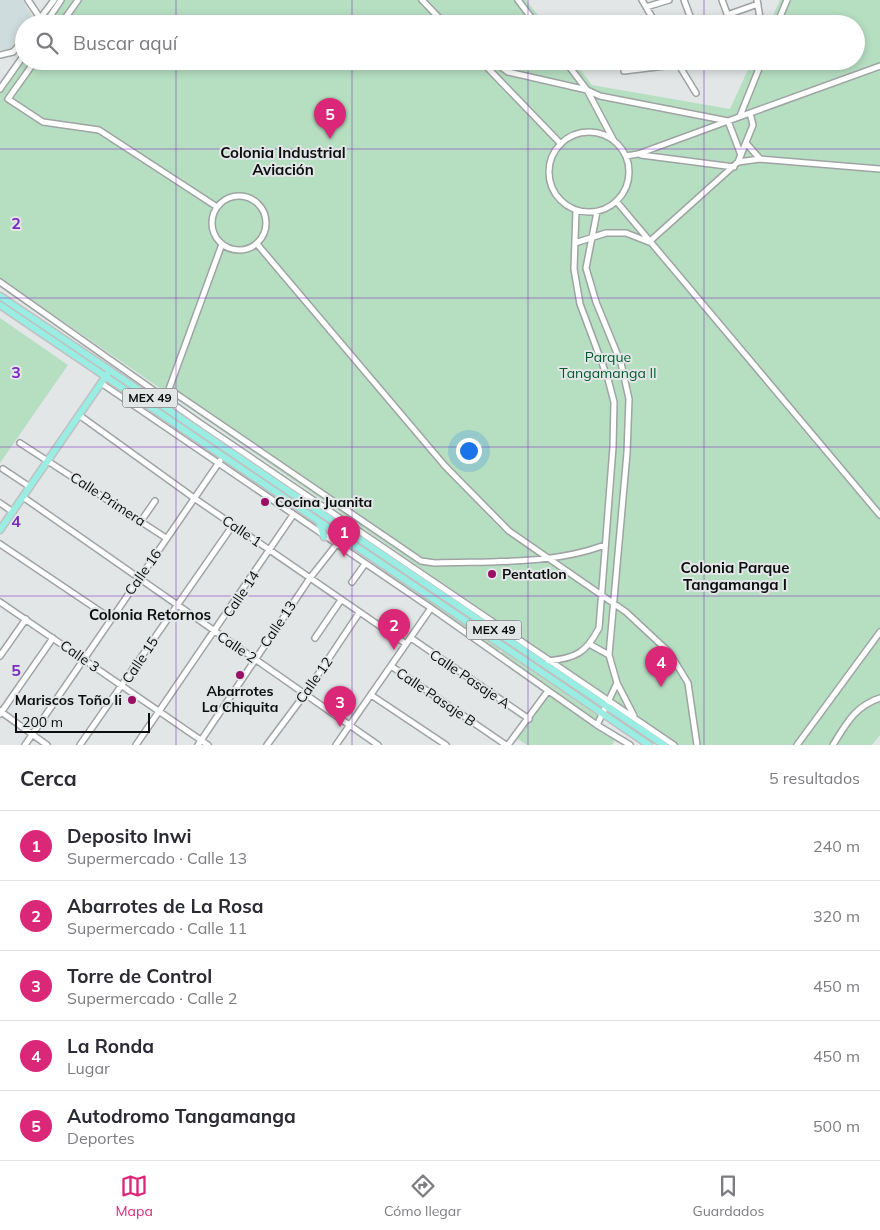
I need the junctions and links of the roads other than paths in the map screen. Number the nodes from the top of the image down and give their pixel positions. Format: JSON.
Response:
{"nodes":[{"id":1,"x":28,"y":0,"type":"edge"},
{"id":2,"x":54,"y":0,"type":"edge"},
{"id":3,"x":61,"y":0,"type":"edge"},
{"id":4,"x":78,"y":0,"type":"edge"},
{"id":5,"x":422,"y":0,"type":"edge"},
{"id":6,"x":518,"y":0,"type":"edge"},
{"id":7,"x":642,"y":0,"type":"edge"},
{"id":8,"x":668,"y":0,"type":"edge"},
{"id":9,"x":684,"y":0,"type":"edge"},
{"id":10,"x":722,"y":0,"type":"edge"},
{"id":11,"x":787,"y":0,"type":"edge"},
{"id":12,"x":757,"y":2,"type":"edge"},
{"id":13,"x":646,"y":7,"type":"junction"},
{"id":14,"x":36,"y":15,"type":"edge"},
{"id":15,"x":46,"y":15,"type":"edge"},
{"id":16,"x":48,"y":15,"type":"edge"},
{"id":17,"x":67,"y":15,"type":"edge"},
{"id":18,"x":436,"y":15,"type":"edge"},
{"id":19,"x":529,"y":15,"type":"edge"},
{"id":20,"x":651,"y":15,"type":"edge"},
{"id":21,"x":690,"y":15,"type":"edge"},
{"id":22,"x":727,"y":15,"type":"joint"},
{"id":23,"x":759,"y":15,"type":"edge"},
{"id":24,"x":781,"y":15,"type":"edge"},
{"id":25,"x":15,"y":50,"type":"edge"},
{"id":26,"x":0,"y":55,"type":"edge"},
{"id":27,"x":880,"y":66,"type":"edge"},
{"id":28,"x":15,"y":68,"type":"edge"},
{"id":29,"x":29,"y":70,"type":"edge"},
{"id":30,"x":490,"y":70,"type":"edge"},
{"id":31,"x":505,"y":70,"type":"edge"},
{"id":32,"x":572,"y":70,"type":"edge"},
{"id":33,"x":630,"y":70,"type":"edge"},
{"id":34,"x":684,"y":70,"type":"edge"},
{"id":35,"x":758,"y":70,"type":"edge"},
{"id":36,"x":624,"y":71,"type":"dead end"},
{"id":37,"x":0,"y":90,"type":"edge"},
{"id":38,"x":587,"y":90,"type":"junction"},
{"id":39,"x":696,"y":93,"type":"dead end"},
{"id":40,"x":750,"y":113,"type":"junction"},
{"id":41,"x":740,"y":116,"type":"junction"},
{"id":42,"x":728,"y":121,"type":"junction"},
{"id":43,"x":614,"y":141,"type":"junction"},
{"id":44,"x":561,"y":144,"type":"junction"},
{"id":45,"x":746,"y":144,"type":"junction"},
{"id":46,"x":638,"y":154,"type":"junction"},
{"id":47,"x":741,"y":155,"type":"junction"},
{"id":48,"x":626,"y":156,"type":"junction"},
{"id":49,"x":760,"y":159,"type":"junction"},
{"id":50,"x":738,"y":162,"type":"junction"},
{"id":51,"x":734,"y":167,"type":"junction"},
{"id":52,"x":880,"y":169,"type":"edge"},
{"id":53,"x":617,"y":202,"type":"junction"},
{"id":54,"x":217,"y":207,"type":"junction"},
{"id":55,"x":576,"y":211,"type":"junction"},
{"id":56,"x":597,"y":212,"type":"junction"},
{"id":57,"x":590,"y":240,"type":"junction"},
{"id":58,"x":649,"y":242,"type":"junction"},
{"id":59,"x":575,"y":243,"type":"junction"},
{"id":60,"x":222,"y":244,"type":"junction"},
{"id":61,"x":257,"y":244,"type":"junction"},
{"id":62,"x":0,"y":282,"type":"edge"},
{"id":63,"x":0,"y":296,"type":"edge"},
{"id":64,"x":0,"y":305,"type":"edge"},
{"id":65,"x":47,"y":314,"type":"junction"},
{"id":66,"x":40,"y":323,"type":"junction"},
{"id":67,"x":79,"y":354,"type":"junction"},
{"id":68,"x":112,"y":360,"type":"junction"},
{"id":69,"x":108,"y":373,"type":"junction"},
{"id":70,"x":101,"y":383,"type":"junction"},
{"id":71,"x":129,"y":392,"type":"junction"},
{"id":72,"x":124,"y":399,"type":"junction"},
{"id":73,"x":159,"y":412,"type":"junction"},
{"id":74,"x":79,"y":416,"type":"junction"},
{"id":75,"x":154,"y":419,"type":"junction"},
{"id":76,"x":183,"y":420,"type":"junction"},
{"id":77,"x":174,"y":432,"type":"junction"},
{"id":78,"x":20,"y":443,"type":"dead end"},
{"id":79,"x":225,"y":453,"type":"junction"},
{"id":80,"x":49,"y":461,"type":"junction"},
{"id":81,"x":219,"y":463,"type":"junction"},
{"id":82,"x":3,"y":469,"type":"dead end"},
{"id":83,"x":262,"y":469,"type":"junction"},
{"id":84,"x":256,"y":478,"type":"junction"},
{"id":85,"x":250,"y":485,"type":"junction"},
{"id":86,"x":30,"y":487,"type":"junction"},
{"id":87,"x":23,"y":497,"type":"junction"},
{"id":88,"x":194,"y":498,"type":"junction"},
{"id":89,"x":155,"y":502,"type":"dead end"},
{"id":90,"x":0,"y":503,"type":"edge"},
{"id":91,"x":878,"y":509,"type":"edge"},
{"id":92,"x":13,"y":512,"type":"junction"},
{"id":93,"x":294,"y":515,"type":"junction"},
{"id":94,"x":880,"y":515,"type":"edge"},
{"id":95,"x":141,"y":521,"type":"junction"},
{"id":96,"x":319,"y":521,"type":"junction"},
{"id":97,"x":233,"y":525,"type":"junction"},
{"id":98,"x":0,"y":530,"type":"edge"},
{"id":99,"x":347,"y":531,"type":"junction"},
{"id":100,"x":324,"y":537,"type":"junction"},
{"id":101,"x":166,"y":538,"type":"junction"},
{"id":102,"x":343,"y":538,"type":"junction"},
{"id":103,"x":0,"y":544,"type":"edge"},
{"id":104,"x":605,"y":545,"type":"junction"},
{"id":105,"x":337,"y":546,"type":"junction"},
{"id":106,"x":271,"y":550,"type":"junction"},
{"id":107,"x":384,"y":552,"type":"junction"},
{"id":108,"x":548,"y":558,"type":"junction"},
{"id":109,"x":378,"y":561,"type":"junction"},
{"id":110,"x":365,"y":564,"type":"junction"},
{"id":111,"x":373,"y":569,"type":"junction"},
{"id":112,"x":139,"y":578,"type":"junction"},
{"id":113,"x":310,"y":578,"type":"junction"},
{"id":114,"x":352,"y":582,"type":"dead end"},
{"id":115,"x":601,"y":594,"type":"junction"},
{"id":116,"x":341,"y":600,"type":"junction"},
{"id":117,"x":0,"y":602,"type":"edge"},
{"id":118,"x":614,"y":605,"type":"junction"},
{"id":119,"x":177,"y":606,"type":"junction"},
{"id":120,"x":431,"y":608,"type":"junction"},
{"id":121,"x":359,"y":613,"type":"junction"},
{"id":122,"x":110,"y":618,"type":"junction"},
{"id":123,"x":26,"y":619,"type":"junction"},
{"id":124,"x":215,"y":632,"type":"junction"},
{"id":125,"x":880,"y":632,"type":"edge"},
{"id":126,"x":53,"y":638,"type":"junction"},
{"id":127,"x":315,"y":638,"type":"dead end"},
{"id":128,"x":411,"y":638,"type":"junction"},
{"id":129,"x":509,"y":640,"type":"junction"},
{"id":130,"x":406,"y":644,"type":"junction"},
{"id":131,"x":591,"y":644,"type":"junction"},
{"id":132,"x":504,"y":647,"type":"junction"},
{"id":133,"x":0,"y":656,"type":"edge"},
{"id":134,"x":497,"y":656,"type":"junction"},
{"id":135,"x":609,"y":656,"type":"junction"},
{"id":136,"x":84,"y":659,"type":"junction"},
{"id":137,"x":254,"y":659,"type":"junction"},
{"id":138,"x":549,"y":660,"type":"junction"},
{"id":139,"x":540,"y":661,"type":"junction"},
{"id":140,"x":391,"y":666,"type":"junction"},
{"id":141,"x":617,"y":683,"type":"junction"},
{"id":142,"x":122,"y":686,"type":"junction"},
{"id":143,"x":548,"y":691,"type":"junction"},
{"id":144,"x":305,"y":694,"type":"junction"},
{"id":145,"x":371,"y":695,"type":"junction"},
{"id":146,"x":880,"y":698,"type":"edge"},
{"id":147,"x":607,"y":703,"type":"junction"},
{"id":148,"x":159,"y":711,"type":"junction"},
{"id":149,"x":0,"y":712,"type":"edge"},
{"id":150,"x":604,"y":714,"type":"junction"},
{"id":151,"x":635,"y":718,"type":"junction"},
{"id":152,"x":529,"y":719,"type":"junction"},
{"id":153,"x":597,"y":725,"type":"junction"},
{"id":154,"x":350,"y":726,"type":"junction"},
{"id":155,"x":648,"y":730,"type":"junction"},
{"id":156,"x":32,"y":734,"type":"junction"},
{"id":157,"x":199,"y":742,"type":"edge"},
{"id":158,"x":25,"y":745,"type":"edge"},
{"id":159,"x":48,"y":745,"type":"edge"},
{"id":160,"x":80,"y":745,"type":"edge"},
{"id":161,"x":136,"y":745,"type":"edge"},
{"id":162,"x":208,"y":745,"type":"edge"},
{"id":163,"x":267,"y":745,"type":"edge"},
{"id":164,"x":336,"y":745,"type":"edge"},
{"id":165,"x":378,"y":745,"type":"edge"},
{"id":166,"x":446,"y":745,"type":"edge"},
{"id":167,"x":507,"y":745,"type":"edge"},
{"id":168,"x":630,"y":745,"type":"edge"},
{"id":169,"x":649,"y":745,"type":"edge"},
{"id":170,"x":664,"y":745,"type":"edge"},
{"id":171,"x":674,"y":745,"type":"edge"},
{"id":172,"x":697,"y":745,"type":"edge"},
{"id":173,"x":798,"y":745,"type":"edge"},
{"id":174,"x":833,"y":745,"type":"edge"}],
"edges":[{"from":1,"to":14,"type":"street"},
{"from":2,"to":15,"type":"street"},
{"from":3,"to":16,"type":"street"},
{"from":4,"to":17,"type":"street"},
{"from":5,"to":18,"type":"street"},
{"from":6,"to":19,"type":"street"},
{"from":7,"to":13,"type":"street"},
{"from":8,"to":13,"type":"street"},
{"from":9,"to":21,"type":"street"},
{"from":10,"to":22,"type":"street"},
{"from":11,"to":24,"type":"street"},
{"from":12,"to":22,"type":"street"},
{"from":12,"to":23,"type":"street"},
{"from":13,"to":20,"type":"street"},
{"from":25,"to":26,"type":"street"},
{"from":27,"to":40,"type":"street"},
{"from":28,"to":37,"type":"street"},
{"from":29,"to":54,"type":"street"},
{"from":30,"to":44,"type":"street"},
{"from":31,"to":38,"type":"street"},
{"from":32,"to":38,"type":"street"},
{"from":33,"to":36,"type":"street"},
{"from":34,"to":39,"type":"street"},
{"from":35,"to":41,"type":"street"},
{"from":38,"to":42,"type":"street"},
{"from":38,"to":43,"type":"street"},
{"from":40,"to":41,"type":"street"},
{"from":40,"to":45,"type":"street"},
{"from":41,"to":42,"type":"street"},
{"from":42,"to":46,"type":"street"},
{"from":42,"to":47,"type":"street"},
{"from":43,"to":44,"type":"street"},
{"from":43,"to":48,"type":"street"},
{"from":44,"to":55,"type":"street"},
{"from":45,"to":47,"type":"street"},
{"from":45,"to":49,"type":"street"},
{"from":46,"to":48,"type":"street"},
{"from":46,"to":51,"type":"street"},
{"from":47,"to":50,"type":"street"},
{"from":48,"to":53,"type":"street"},
{"from":49,"to":50,"type":"street"},
{"from":49,"to":52,"type":"street"},
{"from":50,"to":51,"type":"street"},
{"from":51,"to":58,"type":"street"},
{"from":53,"to":56,"type":"street"},
{"from":53,"to":58,"type":"street"},
{"from":54,"to":60,"type":"street"},
{"from":54,"to":61,"type":"street"},
{"from":55,"to":56,"type":"street"},
{"from":55,"to":59,"type":"street"},
{"from":56,"to":57,"type":"street"},
{"from":57,"to":58,"type":"street"},
{"from":57,"to":59,"type":"street"},
{"from":57,"to":118,"type":"street"},
{"from":58,"to":91,"type":"street"},
{"from":59,"to":104,"type":"street"},
{"from":60,"to":61,"type":"street"},
{"from":60,"to":108,"type":"street"},
{"from":61,"to":108,"type":"street"},
{"from":62,"to":65,"type":"street"},
{"from":63,"to":66,"type":"main road","number":"MEX 49"},
{"from":64,"to":67,"type":"main road","number":"MEX 49"},
{"from":65,"to":66,"type":"street"},
{"from":65,"to":68,"type":"street"},
{"from":66,"to":67,"type":"main road","number":"MEX 49"},
{"from":67,"to":69,"type":"main road","number":"MEX 49"},
{"from":68,"to":69,"type":"street"},
{"from":68,"to":76,"type":"street"},
{"from":69,"to":70,"type":"main road"},
{"from":69,"to":71,"type":"main road","number":"MEX 49"},
{"from":69,"to":76,"type":"main road","number":"MEX 49"},
{"from":70,"to":72,"type":"street"},
{"from":70,"to":74,"type":"main road"},
{"from":71,"to":72,"type":"street"},
{"from":71,"to":73,"type":"main road","number":"MEX 49"},
{"from":72,"to":75,"type":"street"},
{"from":73,"to":75,"type":"street"},
{"from":73,"to":76,"type":"main road","number":"MEX 49"},
{"from":74,"to":80,"type":"main road"},
{"from":74,"to":88,"type":"street","name":"Calle 1"},
{"from":75,"to":77,"type":"street"},
{"from":76,"to":77,"type":"street"},
{"from":76,"to":79,"type":"main road","number":"MEX 49"},
{"from":76,"to":83,"type":"street"},
{"from":77,"to":81,"type":"street"},
{"from":78,"to":80,"type":"street","name":"Calle Primera"},
{"from":79,"to":81,"type":"street","name":"Calle 16"},
{"from":79,"to":83,"type":"main road","number":"MEX 49"},
{"from":79,"to":84,"type":"main road","number":"MEX 49"},
{"from":80,"to":86,"type":"main road"},
{"from":80,"to":95,"type":"street","name":"Calle Primera"},
{"from":81,"to":85,"type":"street"},
{"from":81,"to":88,"type":"street","name":"Calle 16"},
{"from":82,"to":86,"type":"street"},
{"from":83,"to":84,"type":"street"},
{"from":83,"to":99,"type":"main road","number":"MEX 49"},
{"from":83,"to":107,"type":"street"},
{"from":84,"to":85,"type":"street"},
{"from":84,"to":96,"type":"main road","number":"MEX 49"},
{"from":85,"to":93,"type":"street"},
{"from":86,"to":87,"type":"main road"},
{"from":87,"to":92,"type":"main road"},
{"from":87,"to":112,"type":"street","name":"Calle 2"},
{"from":88,"to":97,"type":"street","name":"Calle 1"},
{"from":88,"to":101,"type":"street","name":"Calle 16"},
{"from":89,"to":95,"type":"street"},
{"from":90,"to":92,"type":"street"},
{"from":91,"to":94,"type":"street"},
{"from":92,"to":98,"type":"main road"},
{"from":93,"to":100,"type":"street"},
{"from":93,"to":106,"type":"street","name":"Calle 14"},
{"from":95,"to":101,"type":"street","name":"Calle Primera"},
{"from":96,"to":100,"type":"main road"},
{"from":96,"to":102,"type":"main road","number":"MEX 49"},
{"from":97,"to":106,"type":"street","name":"Calle 1"},
{"from":97,"to":119,"type":"street","name":"Calle 15"},
{"from":99,"to":102,"type":"street","name":"Calle 13"},
{"from":99,"to":107,"type":"main road","number":"MEX 49"},
{"from":100,"to":105,"type":"street"},
{"from":101,"to":112,"type":"street","name":"Calle 16"},
{"from":102,"to":105,"type":"street","name":"Calle 13"},
{"from":102,"to":109,"type":"main road","number":"MEX 49"},
{"from":103,"to":122,"type":"street"},
{"from":104,"to":108,"type":"street"},
{"from":104,"to":115,"type":"street"},
{"from":105,"to":110,"type":"street"},
{"from":105,"to":113,"type":"street","name":"Calle 13"},
{"from":106,"to":113,"type":"street","name":"Calle 1"},
{"from":106,"to":124,"type":"street","name":"Calle 14"},
{"from":107,"to":109,"type":"street"},
{"from":107,"to":129,"type":"main road","number":"MEX 49"},
{"from":107,"to":138,"type":"street"},
{"from":108,"to":115,"type":"street"},
{"from":109,"to":111,"type":"street"},
{"from":109,"to":132,"type":"main road","number":"MEX 49"},
{"from":110,"to":111,"type":"street"},
{"from":110,"to":114,"type":"street"},
{"from":111,"to":120,"type":"street"},
{"from":112,"to":119,"type":"street","name":"Calle 2"},
{"from":112,"to":122,"type":"street","name":"Calle 16"},
{"from":113,"to":116,"type":"street","name":"Calle 1"},
{"from":113,"to":137,"type":"street","name":"Calle 13"},
{"from":115,"to":118,"type":"street"},
{"from":115,"to":131,"type":"street"},
{"from":116,"to":121,"type":"street","name":"Calle 1"},
{"from":116,"to":127,"type":"street"},
{"from":117,"to":123,"type":"street","name":"Calle 3"},
{"from":118,"to":135,"type":"street"},
{"from":118,"to":172,"type":"street"},
{"from":119,"to":124,"type":"street","name":"Calle 2"},
{"from":119,"to":142,"type":"street","name":"Calle 15"},
{"from":120,"to":128,"type":"street"},
{"from":120,"to":134,"type":"street"},
{"from":121,"to":130,"type":"street","name":"Calle 1"},
{"from":121,"to":144,"type":"street","name":"Calle 12"},
{"from":122,"to":136,"type":"street","name":"Calle 16"},
{"from":123,"to":126,"type":"street","name":"Calle 3"},
{"from":123,"to":133,"type":"street"},
{"from":124,"to":137,"type":"street","name":"Calle 2"},
{"from":124,"to":148,"type":"street","name":"Calle 14"},
{"from":125,"to":173,"type":"street"},
{"from":126,"to":136,"type":"street","name":"Calle 3"},
{"from":126,"to":149,"type":"street"},
{"from":128,"to":130,"type":"street"},
{"from":128,"to":152,"type":"street","name":"Calle Pasaje A"},
{"from":129,"to":132,"type":"street"},
{"from":129,"to":139,"type":"main road","number":"MEX 49"},
{"from":130,"to":140,"type":"street"},
{"from":131,"to":135,"type":"street"},
{"from":131,"to":138,"type":"street"},
{"from":132,"to":134,"type":"street"},
{"from":132,"to":150,"type":"main road","number":"MEX 49"},
{"from":134,"to":143,"type":"street"},
{"from":135,"to":141,"type":"street"},
{"from":136,"to":142,"type":"street","name":"Calle 3"},
{"from":136,"to":156,"type":"street","name":"Calle 16"},
{"from":137,"to":144,"type":"street","name":"Calle 2"},
{"from":137,"to":157,"type":"street","name":"Calle 13"},
{"from":138,"to":139,"type":"street"},
{"from":138,"to":147,"type":"street"},
{"from":139,"to":147,"type":"main road","number":"MEX 49"},
{"from":140,"to":145,"type":"street"},
{"from":140,"to":167,"type":"street","name":"Calle Pasaje B"},
{"from":141,"to":147,"type":"street"},
{"from":141,"to":151,"type":"street"},
{"from":142,"to":148,"type":"street","name":"Calle 3"},
{"from":142,"to":160,"type":"street","name":"Calle 15"},
{"from":143,"to":152,"type":"street"},
{"from":143,"to":153,"type":"street"},
{"from":144,"to":154,"type":"street","name":"Calle 2"},
{"from":144,"to":163,"type":"street","name":"Calle 12"},
{"from":145,"to":154,"type":"street"},
{"from":145,"to":166,"type":"street"},
{"from":146,"to":174,"type":"street"},
{"from":147,"to":150,"type":"street"},
{"from":147,"to":151,"type":"street"},
{"from":147,"to":155,"type":"main road","number":"MEX 49"},
{"from":148,"to":157,"type":"street","name":"Calle 3"},
{"from":148,"to":161,"type":"street","name":"Calle 14"},
{"from":149,"to":156,"type":"street"},
{"from":150,"to":153,"type":"street"},
{"from":150,"to":169,"type":"main road","number":"MEX 49"},
{"from":151,"to":155,"type":"street"},
{"from":152,"to":167,"type":"street"},
{"from":153,"to":168,"type":"street"},
{"from":154,"to":164,"type":"street"},
{"from":154,"to":165,"type":"street","name":"Calle 2"},
{"from":155,"to":170,"type":"main road","number":"MEX 49"},
{"from":155,"to":171,"type":"street"},
{"from":156,"to":158,"type":"street","name":"Calle 16"},
{"from":156,"to":159,"type":"street"},
{"from":157,"to":162,"type":"street","name":"Calle 3"}]}
